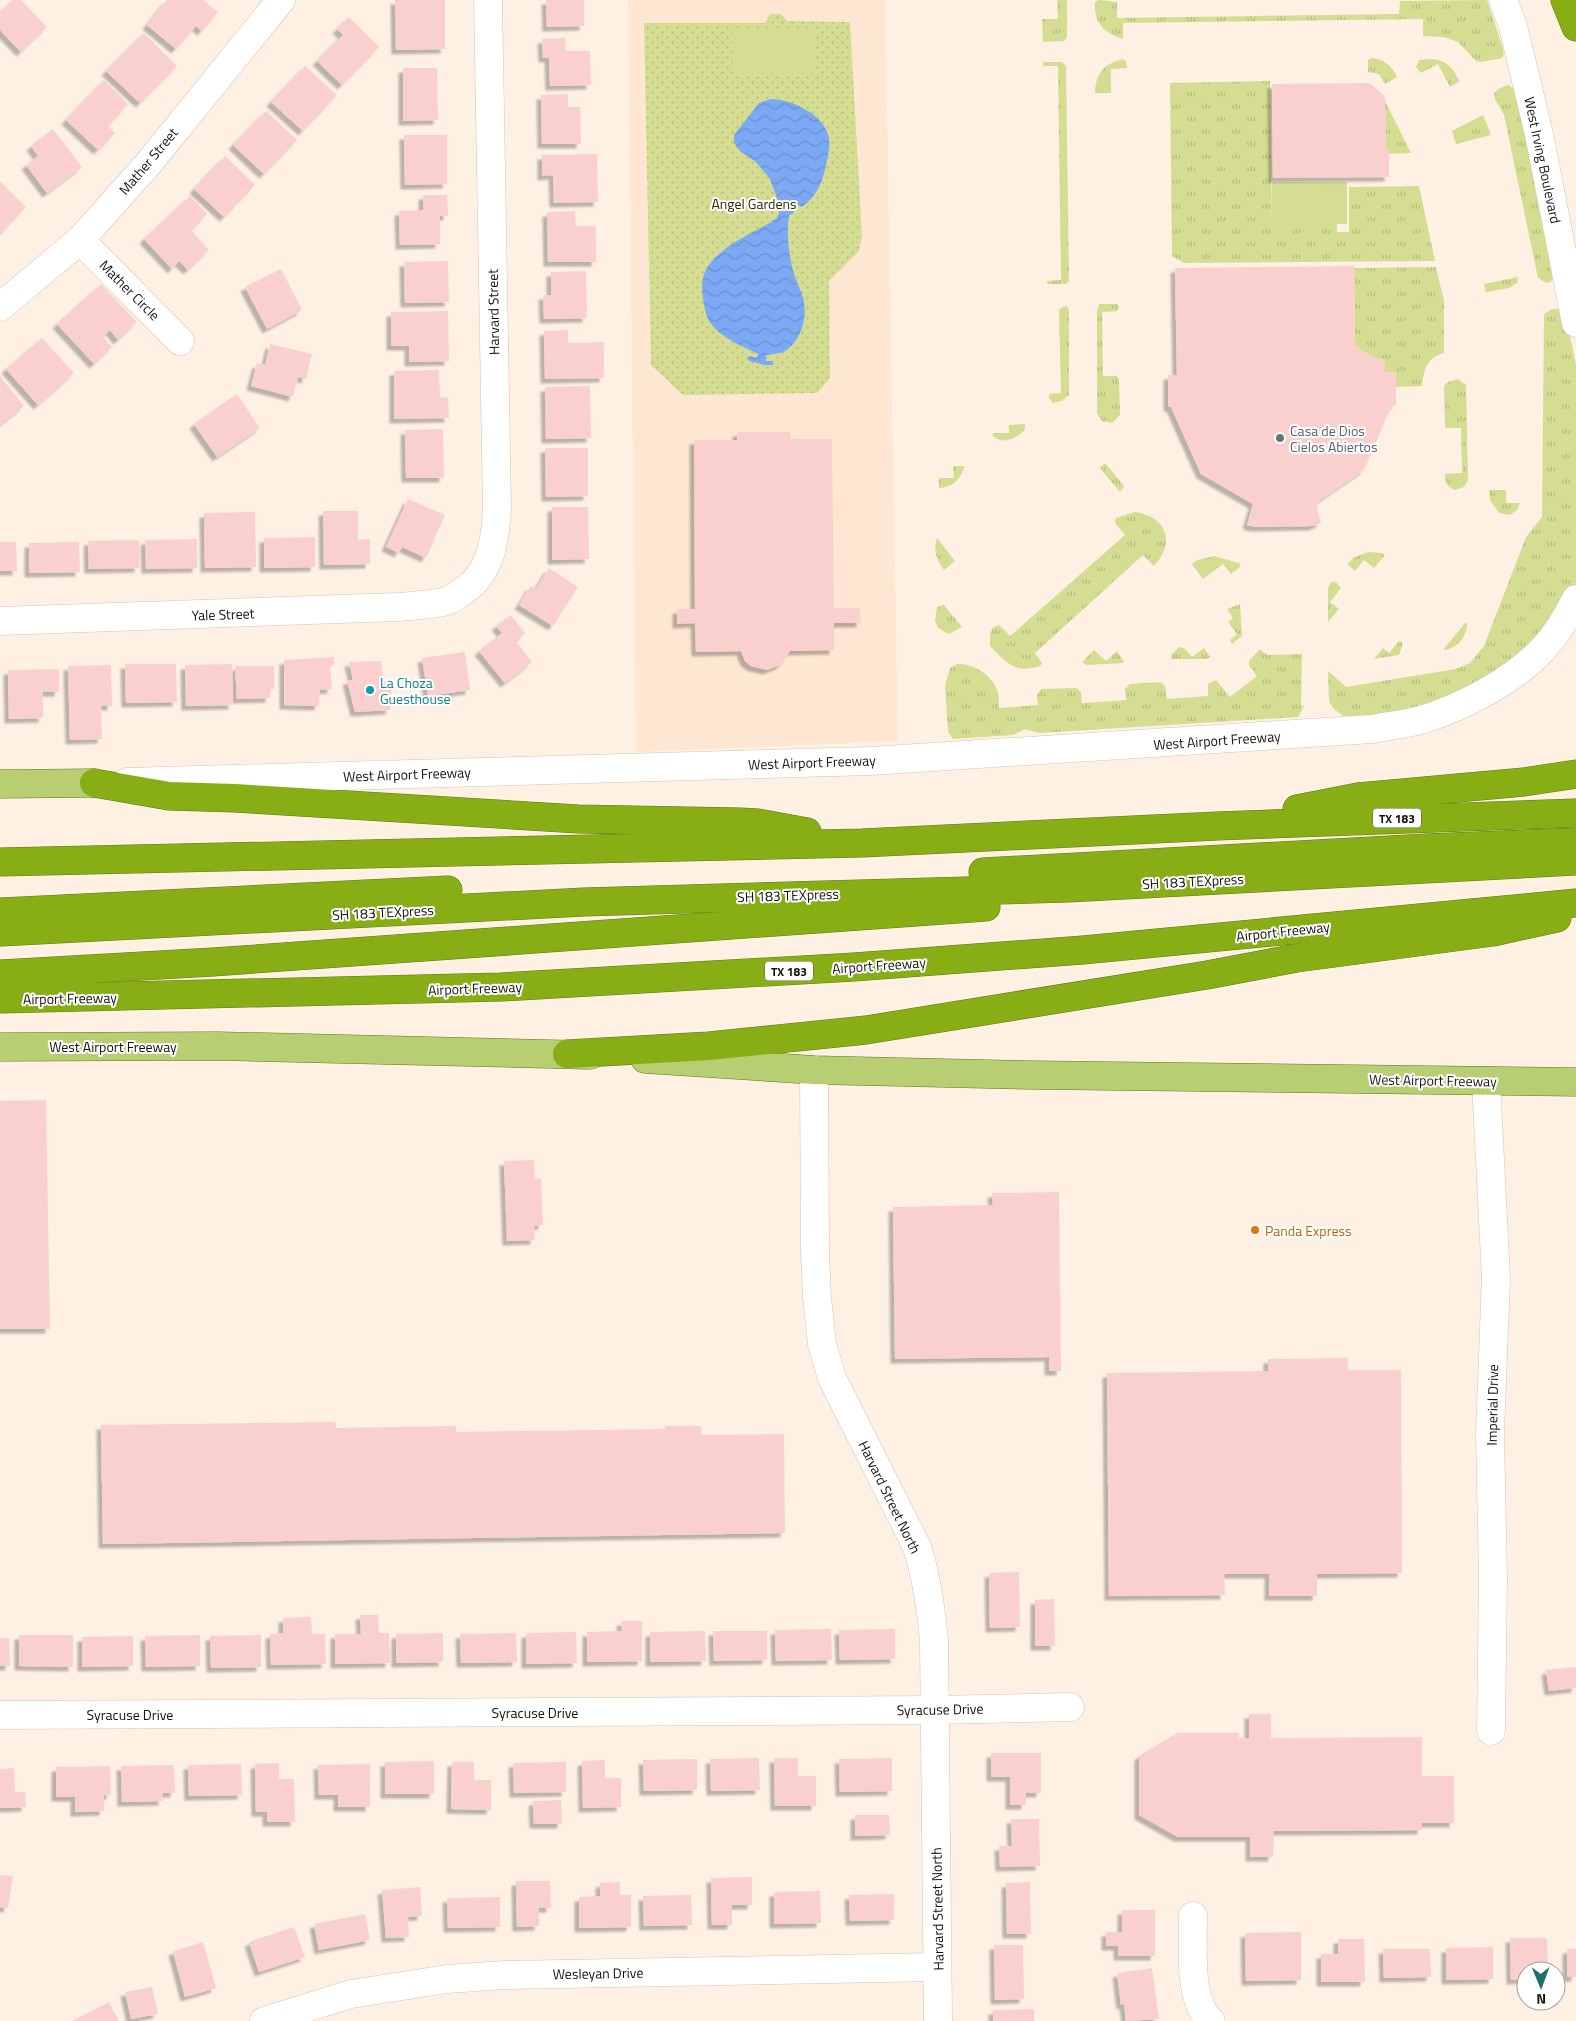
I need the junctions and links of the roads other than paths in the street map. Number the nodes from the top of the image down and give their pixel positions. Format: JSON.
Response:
{"nodes":[{"id":1,"x":281,"y":0,"type":"edge"},
{"id":2,"x":488,"y":0,"type":"edge"},
{"id":3,"x":1503,"y":0,"type":"edge"},
{"id":4,"x":1565,"y":0,"type":"edge"},
{"id":5,"x":1576,"y":27,"type":"edge"},
{"id":6,"x":80,"y":240,"type":"junction"},
{"id":7,"x":0,"y":307,"type":"edge"},
{"id":8,"x":1576,"y":323,"type":"edge"},
{"id":9,"x":180,"y":341,"type":"dead end"},
{"id":10,"x":1576,"y":599,"type":"edge"},
{"id":11,"x":445,"y":602,"type":"joint"},
{"id":12,"x":0,"y":621,"type":"edge"},
{"id":13,"x":1576,"y":774,"type":"edge"},
{"id":14,"x":94,"y":783,"type":"junction"},
{"id":15,"x":0,"y":784,"type":"edge"},
{"id":16,"x":1576,"y":813,"type":"edge"},
{"id":17,"x":1217,"y":826,"type":"junction"},
{"id":18,"x":1576,"y":842,"type":"edge"},
{"id":19,"x":862,"y":843,"type":"junction"},
{"id":20,"x":1576,"y":861,"type":"edge"},
{"id":21,"x":0,"y":862,"type":"edge"},
{"id":22,"x":1146,"y":884,"type":"junction"},
{"id":23,"x":1576,"y":903,"type":"edge"},
{"id":24,"x":0,"y":912,"type":"edge"},
{"id":25,"x":1576,"y":913,"type":"edge"},
{"id":26,"x":0,"y":932,"type":"edge"},
{"id":27,"x":0,"y":974,"type":"edge"},
{"id":28,"x":0,"y":1000,"type":"edge"},
{"id":29,"x":0,"y":1047,"type":"edge"},
{"id":30,"x":567,"y":1054,"type":"junction"},
{"id":31,"x":814,"y":1070,"type":"junction"},
{"id":32,"x":1486,"y":1081,"type":"junction"},
{"id":33,"x":1576,"y":1082,"type":"edge"},
{"id":34,"x":1070,"y":1707,"type":"dead end"},
{"id":35,"x":935,"y":1710,"type":"junction"},
{"id":36,"x":0,"y":1715,"type":"edge"},
{"id":37,"x":1491,"y":1730,"type":"dead end"},
{"id":38,"x":1193,"y":1916,"type":"dead end"},
{"id":39,"x":937,"y":1967,"type":"junction"},
{"id":40,"x":264,"y":2021,"type":"edge"},
{"id":41,"x":938,"y":2021,"type":"edge"},
{"id":42,"x":1211,"y":2021,"type":"edge"}],
"edges":[{"from":1,"to":6,"type":"street","name":"Mather Street"},
{"from":2,"to":11,"type":"street","name":"Harvard Street"},
{"from":3,"to":8,"type":"street","name":"West Irving Boulevard"},
{"from":4,"to":5,"type":"highway"},
{"from":6,"to":7,"type":"street","name":"Mather Street"},
{"from":6,"to":9,"type":"street","name":"Mather Circle"},
{"from":10,"to":14,"type":"street","name":"West Airport Freeway"},
{"from":11,"to":12,"type":"street","name":"Yale Street"},
{"from":13,"to":17,"type":"highway"},
{"from":14,"to":15,"type":"main road","name":"West Airport Freeway"},
{"from":14,"to":19,"type":"highway"},
{"from":16,"to":17,"type":"highway","number":"TX 183"},
{"from":17,"to":19,"type":"highway","number":"TX 183"},
{"from":18,"to":24,"type":"highway","name":"SH 183 TEXpress"},
{"from":19,"to":21,"type":"highway","number":"TX 183"},
{"from":20,"to":22,"type":"highway","name":"SH 183 TEXpress"},
{"from":22,"to":26,"type":"highway","name":"SH 183 TEXpress"},
{"from":22,"to":27,"type":"highway"},
{"from":23,"to":28,"type":"highway","name":"Airport Freeway","number":"TX 183"},
{"from":25,"to":30,"type":"highway"},
{"from":29,"to":30,"type":"main road","name":"West Airport Freeway"},
{"from":30,"to":31,"type":"main road","name":"West Airport Freeway"},
{"from":31,"to":32,"type":"main road","name":"West Airport Freeway"},
{"from":31,"to":35,"type":"street","name":"Harvard Street North"},
{"from":32,"to":33,"type":"main road","name":"West Airport Freeway"},
{"from":32,"to":37,"type":"street","name":"Imperial Drive"},
{"from":34,"to":35,"type":"street","name":"Syracuse Drive"},
{"from":35,"to":36,"type":"street","name":"Syracuse Drive"},
{"from":35,"to":39,"type":"street","name":"Harvard Street North"},
{"from":38,"to":42,"type":"street"},
{"from":39,"to":40,"type":"street","name":"Wesleyan Drive"},
{"from":39,"to":41,"type":"street","name":"Harvard Street North"}]}
